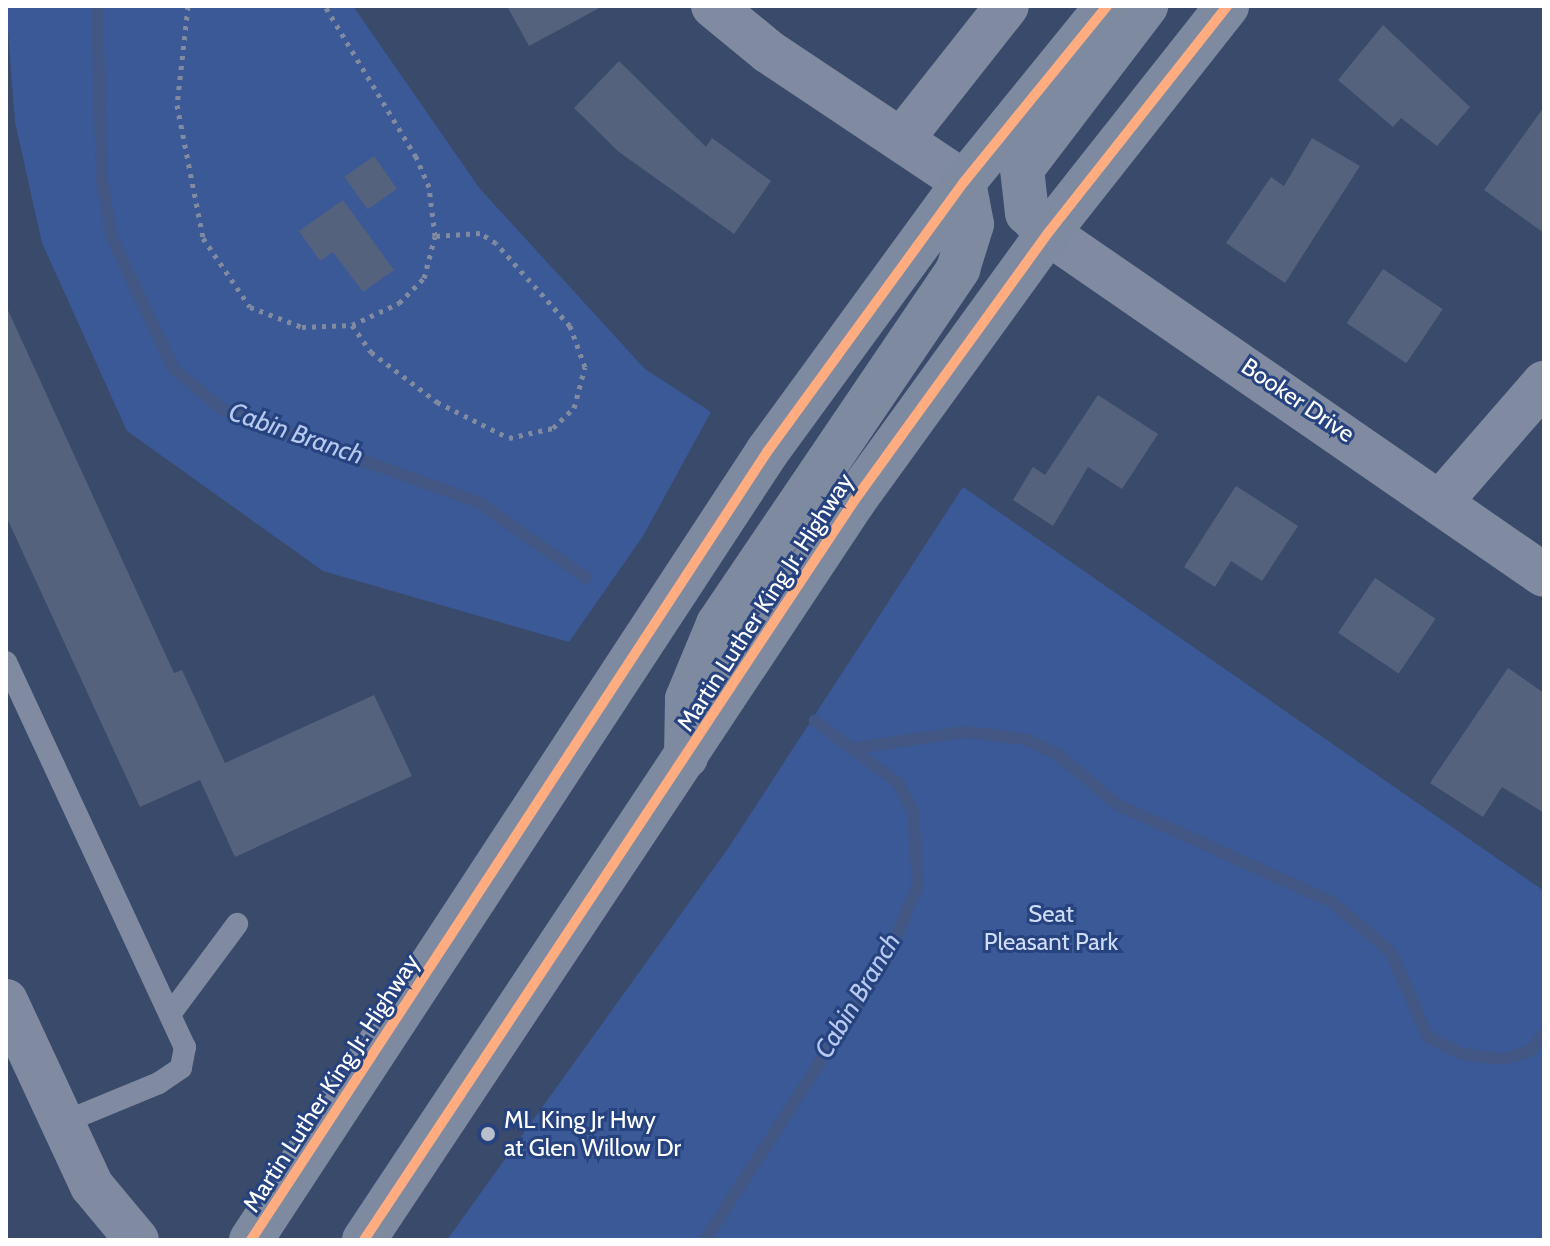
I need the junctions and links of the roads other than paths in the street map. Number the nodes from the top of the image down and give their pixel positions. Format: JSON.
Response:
{"nodes":[{"id":1,"x":713,"y":6,"type":"edge"},
{"id":2,"x":1007,"y":6,"type":"edge"},
{"id":3,"x":1107,"y":6,"type":"edge"},
{"id":4,"x":1146,"y":6,"type":"edge"},
{"id":5,"x":1227,"y":6,"type":"edge"},
{"id":6,"x":902,"y":139,"type":"junction"},
{"id":7,"x":964,"y":182,"type":"junction"},
{"id":8,"x":1048,"y":233,"type":"junction"},
{"id":9,"x":1544,"y":383,"type":"edge"},
{"id":10,"x":1443,"y":499,"type":"junction"},
{"id":11,"x":1544,"y":575,"type":"edge"},
{"id":12,"x":6,"y":662,"type":"edge"},
{"id":13,"x":686,"y":757,"type":"junction"},
{"id":14,"x":237,"y":924,"type":"dead end"},
{"id":15,"x":6,"y":1001,"type":"edge"},
{"id":16,"x":171,"y":1013,"type":"junction"},
{"id":17,"x":62,"y":1123,"type":"junction"},
{"id":18,"x":137,"y":1240,"type":"edge"},
{"id":19,"x":251,"y":1240,"type":"edge"},
{"id":20,"x":364,"y":1240,"type":"edge"}],
"edges":[{"from":1,"to":6,"type":"street"},
{"from":2,"to":6,"type":"street"},
{"from":3,"to":7,"type":"main road","name":"Martin Luther King Jr. Highway"},
{"from":4,"to":8,"type":"main road"},
{"from":5,"to":8,"type":"main road","name":"Martin Luther King Jr. Highway"},
{"from":6,"to":7,"type":"street"},
{"from":7,"to":13,"type":"main road"},
{"from":7,"to":19,"type":"main road","name":"Martin Luther King Jr. Highway"},
{"from":8,"to":10,"type":"street","name":"Booker Drive"},
{"from":8,"to":13,"type":"main road","name":"Martin Luther King Jr. Highway"},
{"from":9,"to":10,"type":"street"},
{"from":10,"to":11,"type":"street","name":"Booker Drive"},
{"from":12,"to":16,"type":"lane"},
{"from":13,"to":20,"type":"main road","name":"Martin Luther King Jr. Highway"},
{"from":14,"to":16,"type":"lane"},
{"from":15,"to":17,"type":"street"},
{"from":16,"to":17,"type":"lane"},
{"from":17,"to":18,"type":"street"}]}
